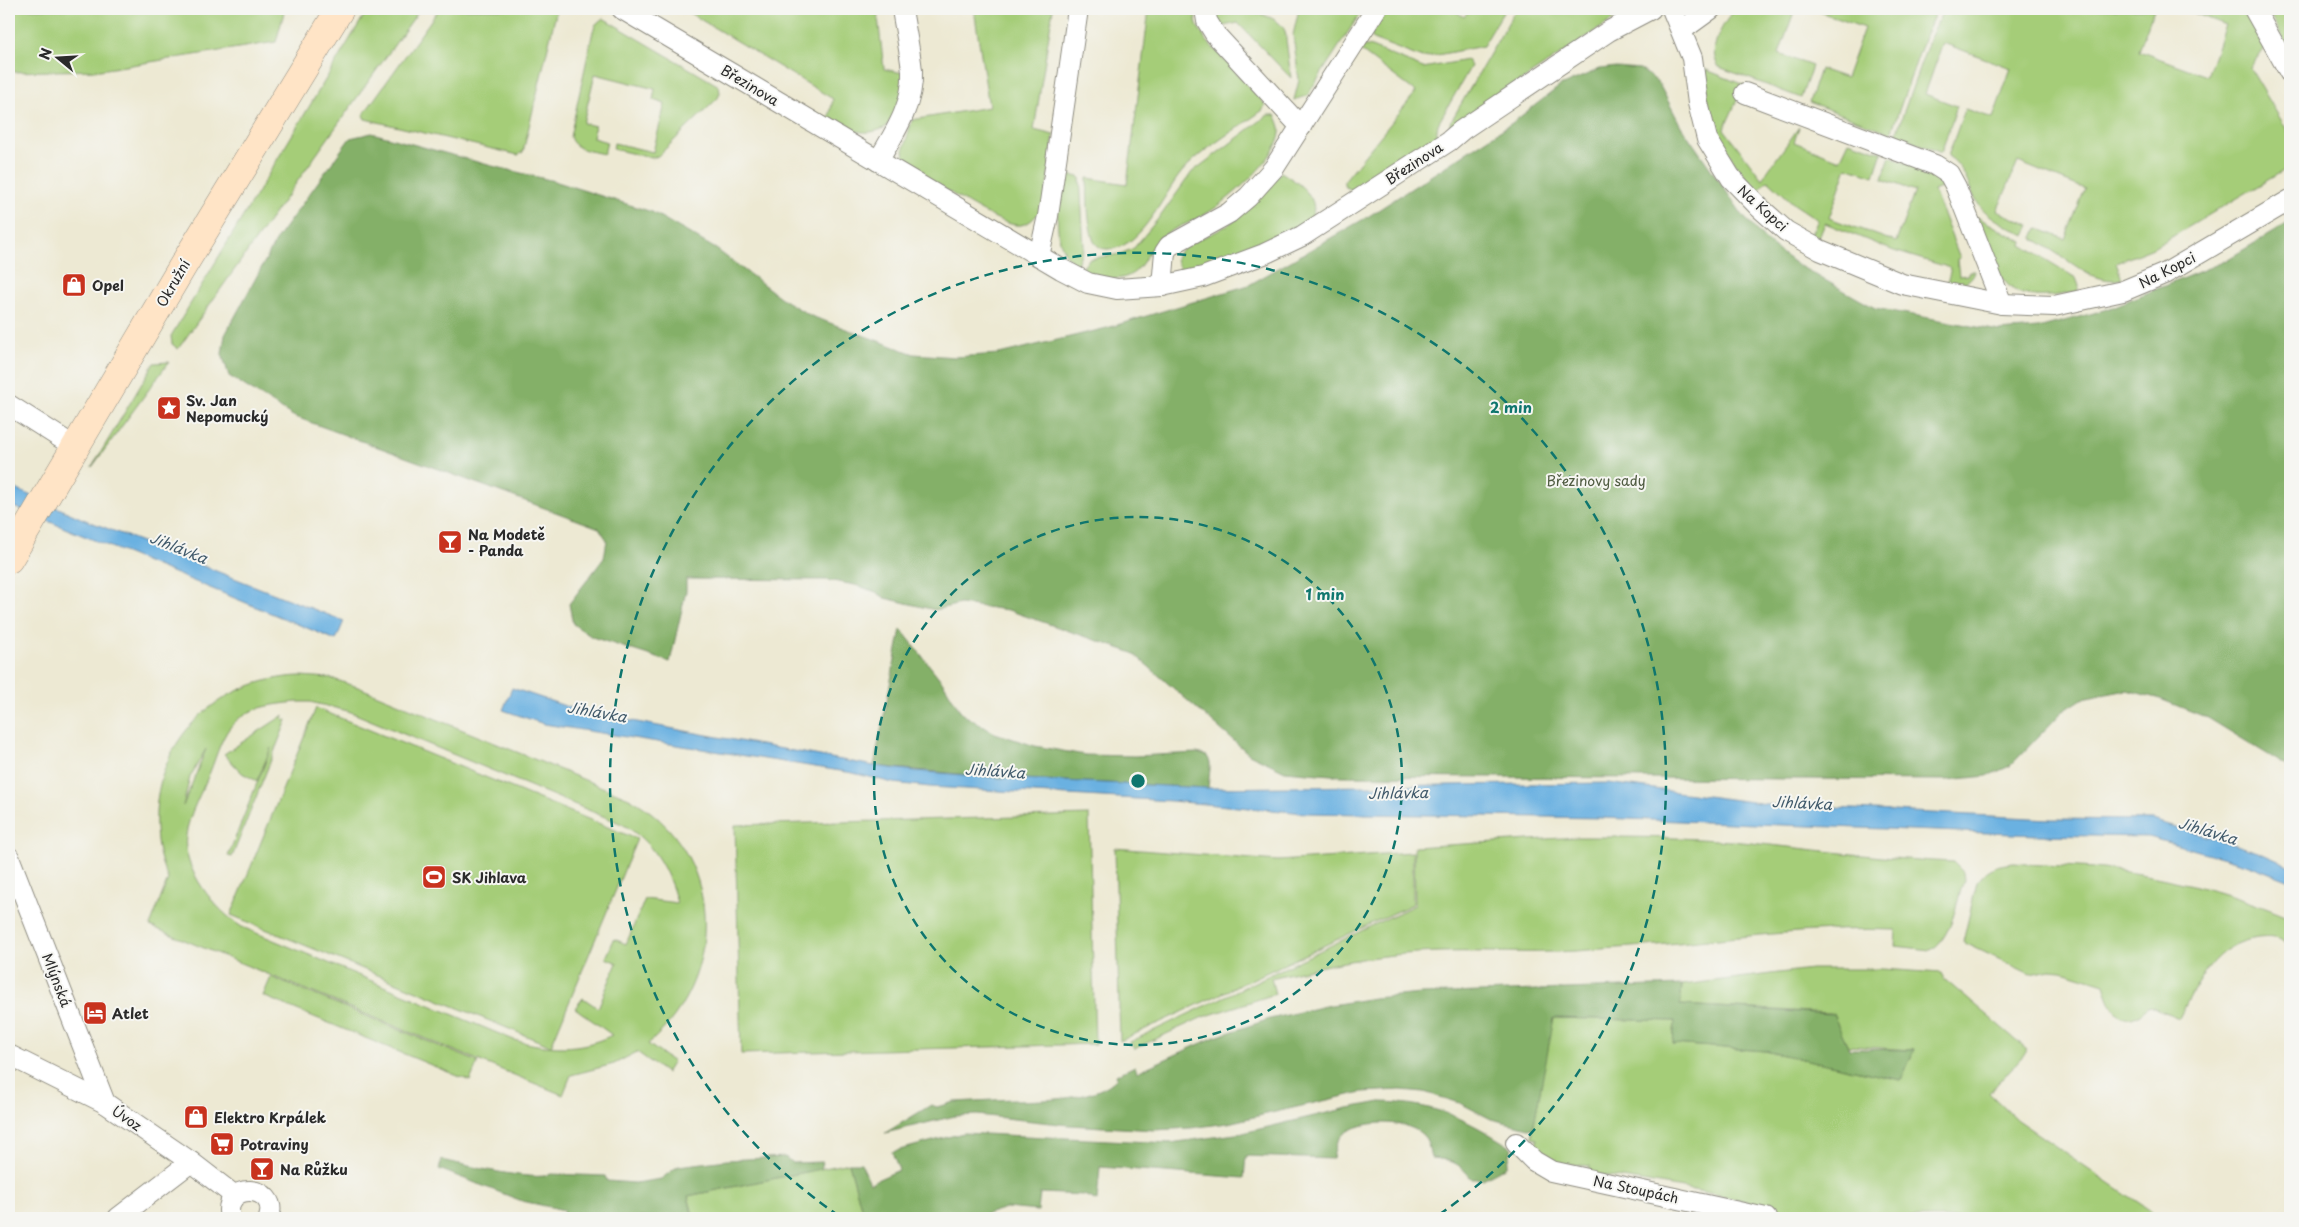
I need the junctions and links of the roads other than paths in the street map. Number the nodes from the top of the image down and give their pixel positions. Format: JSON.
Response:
{"nodes":[{"id":1,"x":340,"y":9,"type":"edge"},
{"id":2,"x":622,"y":9,"type":"edge"},
{"id":3,"x":902,"y":9,"type":"edge"},
{"id":4,"x":1078,"y":9,"type":"edge"},
{"id":5,"x":1204,"y":9,"type":"edge"},
{"id":6,"x":1376,"y":9,"type":"edge"},
{"id":7,"x":1651,"y":9,"type":"edge"},
{"id":8,"x":1672,"y":9,"type":"edge"},
{"id":9,"x":1711,"y":9,"type":"edge"},
{"id":10,"x":2254,"y":9,"type":"edge"},
{"id":11,"x":1682,"y":30,"type":"junction"},
{"id":12,"x":2290,"y":73,"type":"edge"},
{"id":13,"x":1745,"y":93,"type":"dead end"},
{"id":14,"x":1300,"y":127,"type":"junction"},
{"id":15,"x":878,"y":161,"type":"junction"},
{"id":16,"x":2290,"y":200,"type":"edge"},
{"id":17,"x":1039,"y":256,"type":"junction"},
{"id":18,"x":1162,"y":286,"type":"junction"},
{"id":19,"x":2002,"y":304,"type":"junction"},
{"id":20,"x":9,"y":405,"type":"edge"},
{"id":21,"x":75,"y":447,"type":"junction"},
{"id":22,"x":16,"y":548,"type":"edge"},
{"id":23,"x":9,"y":857,"type":"edge"},
{"id":24,"x":9,"y":1055,"type":"edge"},
{"id":25,"x":105,"y":1103,"type":"junction"},
{"id":26,"x":1516,"y":1143,"type":"dead end"},
{"id":27,"x":191,"y":1162,"type":"junction"},
{"id":28,"x":235,"y":1196,"type":"junction"},
{"id":29,"x":273,"y":1217,"type":"edge"},
{"id":30,"x":118,"y":1218,"type":"edge"},
{"id":31,"x":230,"y":1218,"type":"edge"},
{"id":32,"x":1766,"y":1218,"type":"edge"}],
"edges":[{"from":1,"to":21,"type":"street","name":"Okružní"},
{"from":2,"to":15,"type":"street","name":"Březinova"},
{"from":3,"to":15,"type":"street"},
{"from":4,"to":17,"type":"street"},
{"from":5,"to":14,"type":"street"},
{"from":6,"to":14,"type":"street"},
{"from":7,"to":18,"type":"street","name":"Březinova"},
{"from":8,"to":11,"type":"street"},
{"from":9,"to":11,"type":"street"},
{"from":10,"to":12,"type":"street"},
{"from":11,"to":19,"type":"street","name":"Na Kopci"},
{"from":13,"to":19,"type":"street"},
{"from":14,"to":18,"type":"street"},
{"from":15,"to":17,"type":"street","name":"Březinova"},
{"from":16,"to":19,"type":"street","name":"Na Kopci"},
{"from":17,"to":18,"type":"street","name":"Březinova"},
{"from":20,"to":21,"type":"street"},
{"from":21,"to":22,"type":"street","name":"Okružní"},
{"from":23,"to":25,"type":"street","name":"Mlýnská"},
{"from":24,"to":25,"type":"street","name":"Úvoz"},
{"from":25,"to":27,"type":"street","name":"Úvoz"},
{"from":26,"to":32,"type":"street","name":"Na Stoupách"},
{"from":27,"to":28,"type":"street","name":"Úvoz"},
{"from":27,"to":30,"type":"street"},
{"from":28,"to":29,"type":"street"},
{"from":28,"to":31,"type":"street"}]}
